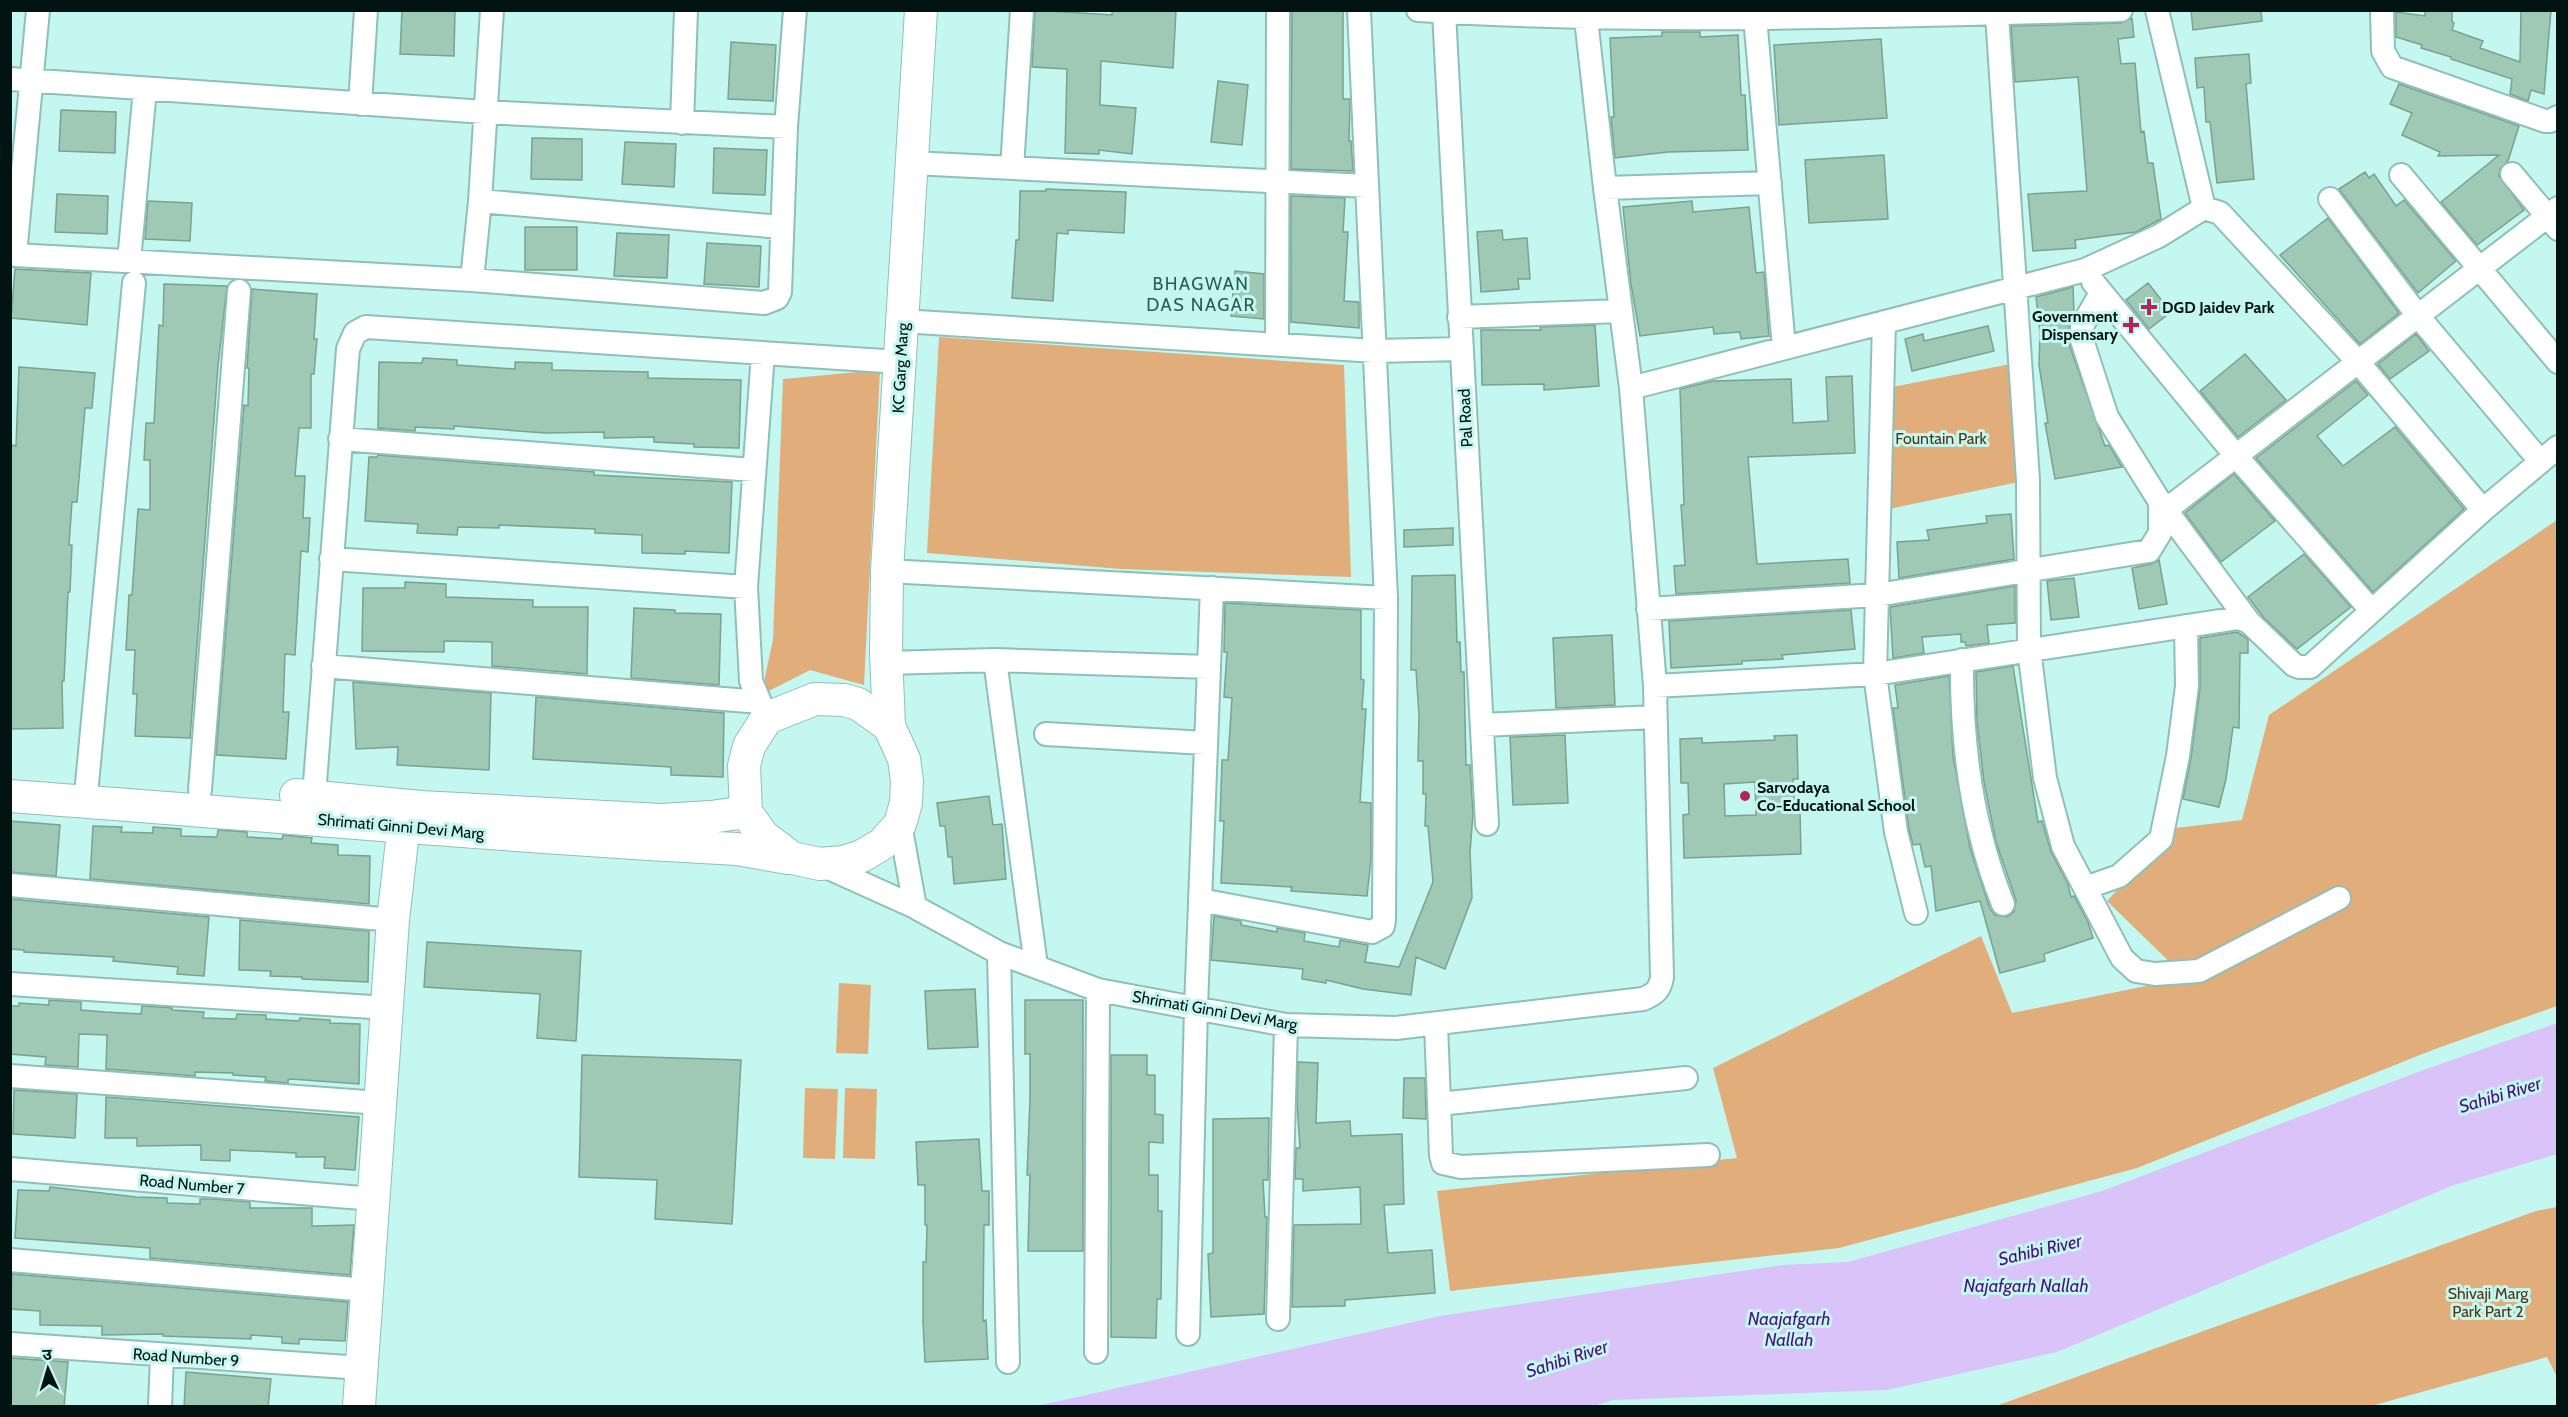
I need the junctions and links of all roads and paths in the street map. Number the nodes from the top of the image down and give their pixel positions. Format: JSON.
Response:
{"nodes":[{"id":1,"x":38,"y":10,"type":"edge"},
{"id":2,"x":366,"y":10,"type":"edge"},
{"id":3,"x":492,"y":10,"type":"edge"},
{"id":4,"x":686,"y":10,"type":"edge"},
{"id":5,"x":795,"y":10,"type":"edge"},
{"id":6,"x":921,"y":10,"type":"edge"},
{"id":7,"x":1023,"y":10,"type":"edge"},
{"id":8,"x":1278,"y":10,"type":"edge"},
{"id":9,"x":1359,"y":10,"type":"edge"},
{"id":10,"x":1418,"y":10,"type":"edge"},
{"id":11,"x":2121,"y":10,"type":"edge"},
{"id":12,"x":2157,"y":10,"type":"edge"},
{"id":13,"x":2382,"y":10,"type":"edge"},
{"id":14,"x":1444,"y":12,"type":"junction"},
{"id":15,"x":1585,"y":14,"type":"edge"},
{"id":16,"x":1997,"y":15,"type":"junction"},
{"id":17,"x":1755,"y":17,"type":"junction"},
{"id":18,"x":21,"y":80,"type":"edge"},
{"id":19,"x":145,"y":89,"type":"junction"},
{"id":20,"x":360,"y":104,"type":"junction"},
{"id":21,"x":484,"y":112,"type":"junction"},
{"id":22,"x":2558,"y":117,"type":"edge"},
{"id":23,"x":682,"y":123,"type":"junction"},
{"id":24,"x":786,"y":127,"type":"junction"},
{"id":25,"x":17,"y":156,"type":"edge"},
{"id":26,"x":912,"y":163,"type":"junction"},
{"id":27,"x":1012,"y":168,"type":"junction"},
{"id":28,"x":2512,"y":174,"type":"dead end"},
{"id":29,"x":2401,"y":175,"type":"dead end"},
{"id":30,"x":1277,"y":182,"type":"junction"},
{"id":31,"x":1770,"y":183,"type":"junction"},
{"id":32,"x":1367,"y":186,"type":"junction"},
{"id":33,"x":1605,"y":188,"type":"junction"},
{"id":34,"x":2330,"y":199,"type":"dead end"},
{"id":35,"x":480,"y":201,"type":"junction"},
{"id":36,"x":2204,"y":208,"type":"junction"},
{"id":37,"x":2554,"y":217,"type":"edge"},
{"id":38,"x":781,"y":227,"type":"junction"},
{"id":39,"x":13,"y":255,"type":"edge"},
{"id":40,"x":2479,"y":268,"type":"junction"},
{"id":41,"x":2085,"y":270,"type":"junction"},
{"id":42,"x":131,"y":272,"type":"junction"},
{"id":43,"x":472,"y":280,"type":"junction"},
{"id":44,"x":2014,"y":288,"type":"junction"},
{"id":45,"x":239,"y":291,"type":"dead end"},
{"id":46,"x":2101,"y":293,"type":"junction"},
{"id":47,"x":1621,"y":311,"type":"junction"},
{"id":48,"x":2418,"y":316,"type":"junction"},
{"id":49,"x":1459,"y":317,"type":"junction"},
{"id":50,"x":902,"y":321,"type":"junction"},
{"id":51,"x":1884,"y":322,"type":"junction"},
{"id":52,"x":1277,"y":344,"type":"junction"},
{"id":53,"x":1784,"y":348,"type":"junction"},
{"id":54,"x":1461,"y":349,"type":"junction"},
{"id":55,"x":1375,"y":351,"type":"junction"},
{"id":56,"x":763,"y":353,"type":"junction"},
{"id":57,"x":900,"y":362,"type":"junction"},
{"id":58,"x":2558,"y":362,"type":"edge"},
{"id":59,"x":2359,"y":363,"type":"junction"},
{"id":60,"x":1631,"y":388,"type":"junction"},
{"id":61,"x":340,"y":439,"type":"junction"},
{"id":62,"x":2558,"y":447,"type":"edge"},
{"id":63,"x":2236,"y":456,"type":"junction"},
{"id":64,"x":2540,"y":461,"type":"junction"},
{"id":65,"x":754,"y":470,"type":"junction"},
{"id":66,"x":2160,"y":502,"type":"junction"},
{"id":67,"x":2483,"y":510,"type":"junction"},
{"id":68,"x":331,"y":559,"type":"junction"},
{"id":69,"x":887,"y":571,"type":"junction"},
{"id":70,"x":2028,"y":572,"type":"junction"},
{"id":71,"x":746,"y":587,"type":"junction"},
{"id":72,"x":1212,"y":588,"type":"junction"},
{"id":73,"x":1877,"y":595,"type":"junction"},
{"id":74,"x":1386,"y":598,"type":"junction"},
{"id":75,"x":1648,"y":609,"type":"junction"},
{"id":76,"x":2372,"y":610,"type":"junction"},
{"id":77,"x":2249,"y":622,"type":"junction"},
{"id":78,"x":2186,"y":626,"type":"junction"},
{"id":79,"x":2029,"y":649,"type":"junction"},
{"id":80,"x":886,"y":658,"type":"junction"},
{"id":81,"x":995,"y":660,"type":"junction"},
{"id":82,"x":1962,"y":660,"type":"junction"},
{"id":83,"x":323,"y":666,"type":"junction"},
{"id":84,"x":1209,"y":667,"type":"junction"},
{"id":85,"x":1875,"y":674,"type":"junction"},
{"id":86,"x":1655,"y":686,"type":"junction"},
{"id":87,"x":844,"y":700,"type":"junction"},
{"id":88,"x":764,"y":710,"type":"junction"},
{"id":89,"x":1655,"y":717,"type":"junction"},
{"id":90,"x":1482,"y":725,"type":"junction"},
{"id":91,"x":890,"y":726,"type":"junction"},
{"id":92,"x":1046,"y":734,"type":"dead end"},
{"id":93,"x":1206,"y":743,"type":"junction"},
{"id":94,"x":10,"y":778,"type":"edge"},
{"id":95,"x":87,"y":784,"type":"junction"},
{"id":96,"x":200,"y":790,"type":"junction"},
{"id":97,"x":10,"y":796,"type":"edge"},
{"id":98,"x":314,"y":796,"type":"junction"},
{"id":99,"x":746,"y":812,"type":"junction"},
{"id":100,"x":404,"y":816,"type":"junction"},
{"id":101,"x":900,"y":824,"type":"junction"},
{"id":102,"x":1487,"y":824,"type":"dead end"},
{"id":103,"x":806,"y":861,"type":"junction"},
{"id":104,"x":10,"y":885,"type":"edge"},
{"id":105,"x":2085,"y":888,"type":"junction"},
{"id":106,"x":2339,"y":898,"type":"dead end"},
{"id":107,"x":1200,"y":900,"type":"junction"},
{"id":108,"x":2003,"y":904,"type":"dead end"},
{"id":109,"x":915,"y":907,"type":"junction"},
{"id":110,"x":1916,"y":914,"type":"dead end"},
{"id":111,"x":393,"y":920,"type":"junction"},
{"id":112,"x":999,"y":953,"type":"junction"},
{"id":113,"x":1036,"y":966,"type":"junction"},
{"id":114,"x":10,"y":984,"type":"edge"},
{"id":115,"x":1098,"y":990,"type":"junction"},
{"id":116,"x":1196,"y":1007,"type":"junction"},
{"id":117,"x":388,"y":1008,"type":"junction"},
{"id":118,"x":1436,"y":1024,"type":"junction"},
{"id":119,"x":1286,"y":1025,"type":"junction"},
{"id":120,"x":10,"y":1076,"type":"edge"},
{"id":121,"x":1686,"y":1078,"type":"dead end"},
{"id":122,"x":380,"y":1103,"type":"junction"},
{"id":123,"x":1439,"y":1104,"type":"junction"},
{"id":124,"x":1708,"y":1155,"type":"dead end"},
{"id":125,"x":10,"y":1169,"type":"edge"},
{"id":126,"x":374,"y":1199,"type":"junction"},
{"id":127,"x":10,"y":1260,"type":"edge"},
{"id":128,"x":367,"y":1290,"type":"junction"},
{"id":129,"x":1278,"y":1319,"type":"dead end"},
{"id":130,"x":1188,"y":1334,"type":"dead end"},
{"id":131,"x":10,"y":1344,"type":"edge"},
{"id":132,"x":1096,"y":1352,"type":"dead end"},
{"id":133,"x":162,"y":1356,"type":"junction"},
{"id":134,"x":1008,"y":1362,"type":"dead end"},
{"id":135,"x":362,"y":1368,"type":"junction"},
{"id":136,"x":160,"y":1407,"type":"edge"},
{"id":137,"x":359,"y":1407,"type":"edge"}],
"edges":[{"from":1,"to":18,"type":"street"},
{"from":2,"to":20,"type":"street"},
{"from":3,"to":21,"type":"street"},
{"from":4,"to":23,"type":"street"},
{"from":5,"to":24,"type":"street"},
{"from":6,"to":26,"type":"street","name":"KC Garg Marg"},
{"from":7,"to":27,"type":"street"},
{"from":8,"to":30,"type":"street"},
{"from":9,"to":32,"type":"street"},
{"from":10,"to":14,"type":"street"},
{"from":11,"to":16,"type":"street"},
{"from":12,"to":36,"type":"street"},
{"from":13,"to":22,"type":"street"},
{"from":14,"to":15,"type":"street"},
{"from":14,"to":49,"type":"street","name":"Pal Road"},
{"from":15,"to":17,"type":"street"},
{"from":15,"to":33,"type":"street"},
{"from":16,"to":17,"type":"street"},
{"from":16,"to":44,"type":"street"},
{"from":17,"to":31,"type":"street"},
{"from":18,"to":19,"type":"street"},
{"from":18,"to":25,"type":"street"},
{"from":19,"to":20,"type":"street"},
{"from":19,"to":42,"type":"street"},
{"from":20,"to":21,"type":"street"},
{"from":21,"to":23,"type":"street"},
{"from":21,"to":35,"type":"street"},
{"from":23,"to":24,"type":"street"},
{"from":24,"to":38,"type":"street"},
{"from":25,"to":39,"type":"street"},
{"from":26,"to":27,"type":"street"},
{"from":26,"to":50,"type":"street","name":"KC Garg Marg"},
{"from":27,"to":30,"type":"street"},
{"from":28,"to":37,"type":"street"},
{"from":29,"to":40,"type":"street"},
{"from":30,"to":32,"type":"street"},
{"from":30,"to":52,"type":"street"},
{"from":31,"to":33,"type":"street"},
{"from":31,"to":53,"type":"street"},
{"from":32,"to":55,"type":"street"},
{"from":33,"to":47,"type":"street"},
{"from":34,"to":48,"type":"street"},
{"from":35,"to":38,"type":"street"},
{"from":35,"to":43,"type":"street"},
{"from":36,"to":41,"type":"street"},
{"from":36,"to":59,"type":"street"},
{"from":37,"to":40,"type":"street"},
{"from":38,"to":43,"type":"street"},
{"from":39,"to":42,"type":"street"},
{"from":40,"to":48,"type":"street"},
{"from":40,"to":58,"type":"street"},
{"from":41,"to":44,"type":"street"},
{"from":41,"to":46,"type":"street"},
{"from":42,"to":43,"type":"street"},
{"from":42,"to":95,"type":"street"},
{"from":44,"to":51,"type":"street"},
{"from":44,"to":70,"type":"street"},
{"from":45,"to":96,"type":"street"},
{"from":46,"to":63,"type":"street"},
{"from":46,"to":66,"type":"street"},
{"from":47,"to":49,"type":"street"},
{"from":47,"to":60,"type":"street"},
{"from":48,"to":59,"type":"street"},
{"from":48,"to":64,"type":"street"},
{"from":49,"to":54,"type":"street","name":"Pal Road"},
{"from":50,"to":52,"type":"street"},
{"from":50,"to":57,"type":"street","name":"KC Garg Marg"},
{"from":51,"to":53,"type":"street"},
{"from":51,"to":73,"type":"street"},
{"from":52,"to":55,"type":"street"},
{"from":53,"to":60,"type":"street"},
{"from":54,"to":55,"type":"street"},
{"from":54,"to":90,"type":"street","name":"Pal Road"},
{"from":55,"to":74,"type":"street"},
{"from":56,"to":57,"type":"street"},
{"from":56,"to":61,"type":"street"},
{"from":56,"to":65,"type":"street"},
{"from":57,"to":69,"type":"street","name":"KC Garg Marg"},
{"from":59,"to":63,"type":"street"},
{"from":59,"to":67,"type":"street"},
{"from":60,"to":75,"type":"street"},
{"from":61,"to":65,"type":"street"},
{"from":61,"to":68,"type":"street"},
{"from":62,"to":64,"type":"street"},
{"from":63,"to":66,"type":"street"},
{"from":63,"to":76,"type":"street"},
{"from":64,"to":67,"type":"street"},
{"from":65,"to":71,"type":"street"},
{"from":66,"to":70,"type":"street"},
{"from":66,"to":77,"type":"street"},
{"from":67,"to":76,"type":"street"},
{"from":68,"to":71,"type":"street"},
{"from":68,"to":83,"type":"street"},
{"from":69,"to":72,"type":"street"},
{"from":69,"to":80,"type":"street","name":"KC Garg Marg"},
{"from":70,"to":73,"type":"street"},
{"from":70,"to":79,"type":"street"},
{"from":71,"to":88,"type":"street"},
{"from":72,"to":74,"type":"street"},
{"from":72,"to":84,"type":"street"},
{"from":73,"to":75,"type":"street"},
{"from":73,"to":85,"type":"street"},
{"from":74,"to":107,"type":"street"},
{"from":75,"to":86,"type":"street"},
{"from":76,"to":77,"type":"street"},
{"from":77,"to":78,"type":"street"},
{"from":78,"to":79,"type":"street"},
{"from":78,"to":105,"type":"street"},
{"from":79,"to":82,"type":"street"},
{"from":79,"to":105,"type":"street"},
{"from":80,"to":81,"type":"street"},
{"from":80,"to":87,"type":"street"},
{"from":80,"to":91,"type":"street","name":"KC Garg Marg"},
{"from":81,"to":84,"type":"street"},
{"from":81,"to":113,"type":"street"},
{"from":82,"to":85,"type":"street"},
{"from":82,"to":108,"type":"street"},
{"from":83,"to":88,"type":"street"},
{"from":83,"to":98,"type":"street"},
{"from":84,"to":93,"type":"street"},
{"from":85,"to":86,"type":"street"},
{"from":85,"to":110,"type":"street"},
{"from":86,"to":89,"type":"street"},
{"from":87,"to":88,"type":"street"},
{"from":87,"to":91,"type":"street"},
{"from":88,"to":99,"type":"street"},
{"from":89,"to":90,"type":"street"},
{"from":89,"to":118,"type":"street","name":"Shrimati Ginni Devi Marg"},
{"from":90,"to":102,"type":"street","name":"Pal Road"},
{"from":91,"to":101,"type":"street"},
{"from":92,"to":93,"type":"street"},
{"from":93,"to":107,"type":"street"},
{"from":94,"to":95,"type":"street","name":"Shrimati Ginni Devi Marg"},
{"from":95,"to":96,"type":"street","name":"Shrimati Ginni Devi Marg"},
{"from":96,"to":98,"type":"street","name":"Shrimati Ginni Devi Marg"},
{"from":97,"to":100,"type":"street","name":"Shrimati Ginni Devi Marg"},
{"from":98,"to":100,"type":"street","name":"Shrimati Ginni Devi Marg"},
{"from":99,"to":100,"type":"street","name":"Shrimati Ginni Devi Marg"},
{"from":99,"to":103,"type":"street"},
{"from":100,"to":103,"type":"street","name":"Shrimati Ginni Devi Marg"},
{"from":100,"to":111,"type":"street"},
{"from":101,"to":103,"type":"street"},
{"from":101,"to":109,"type":"street"},
{"from":103,"to":109,"type":"street","name":"Shrimati Ginni Devi Marg"},
{"from":104,"to":111,"type":"street"},
{"from":105,"to":106,"type":"street"},
{"from":107,"to":116,"type":"street"},
{"from":109,"to":112,"type":"street","name":"Shrimati Ginni Devi Marg"},
{"from":111,"to":117,"type":"street"},
{"from":112,"to":113,"type":"street","name":"Shrimati Ginni Devi Marg"},
{"from":112,"to":134,"type":"street"},
{"from":113,"to":115,"type":"street","name":"Shrimati Ginni Devi Marg"},
{"from":114,"to":117,"type":"street"},
{"from":115,"to":116,"type":"street","name":"Shrimati Ginni Devi Marg"},
{"from":115,"to":132,"type":"street"},
{"from":116,"to":119,"type":"street","name":"Shrimati Ginni Devi Marg"},
{"from":116,"to":130,"type":"street"},
{"from":117,"to":122,"type":"street"},
{"from":118,"to":119,"type":"street","name":"Shrimati Ginni Devi Marg"},
{"from":118,"to":123,"type":"street"},
{"from":119,"to":129,"type":"street"},
{"from":120,"to":122,"type":"street"},
{"from":121,"to":123,"type":"street"},
{"from":122,"to":126,"type":"street"},
{"from":123,"to":124,"type":"street"},
{"from":125,"to":126,"type":"street","name":"Road Number 7"},
{"from":126,"to":128,"type":"street"},
{"from":127,"to":128,"type":"street"},
{"from":128,"to":135,"type":"street"},
{"from":131,"to":133,"type":"street","name":"Road Number 9"},
{"from":133,"to":135,"type":"street","name":"Road Number 9"},
{"from":133,"to":136,"type":"street"},
{"from":135,"to":137,"type":"street"}]}
